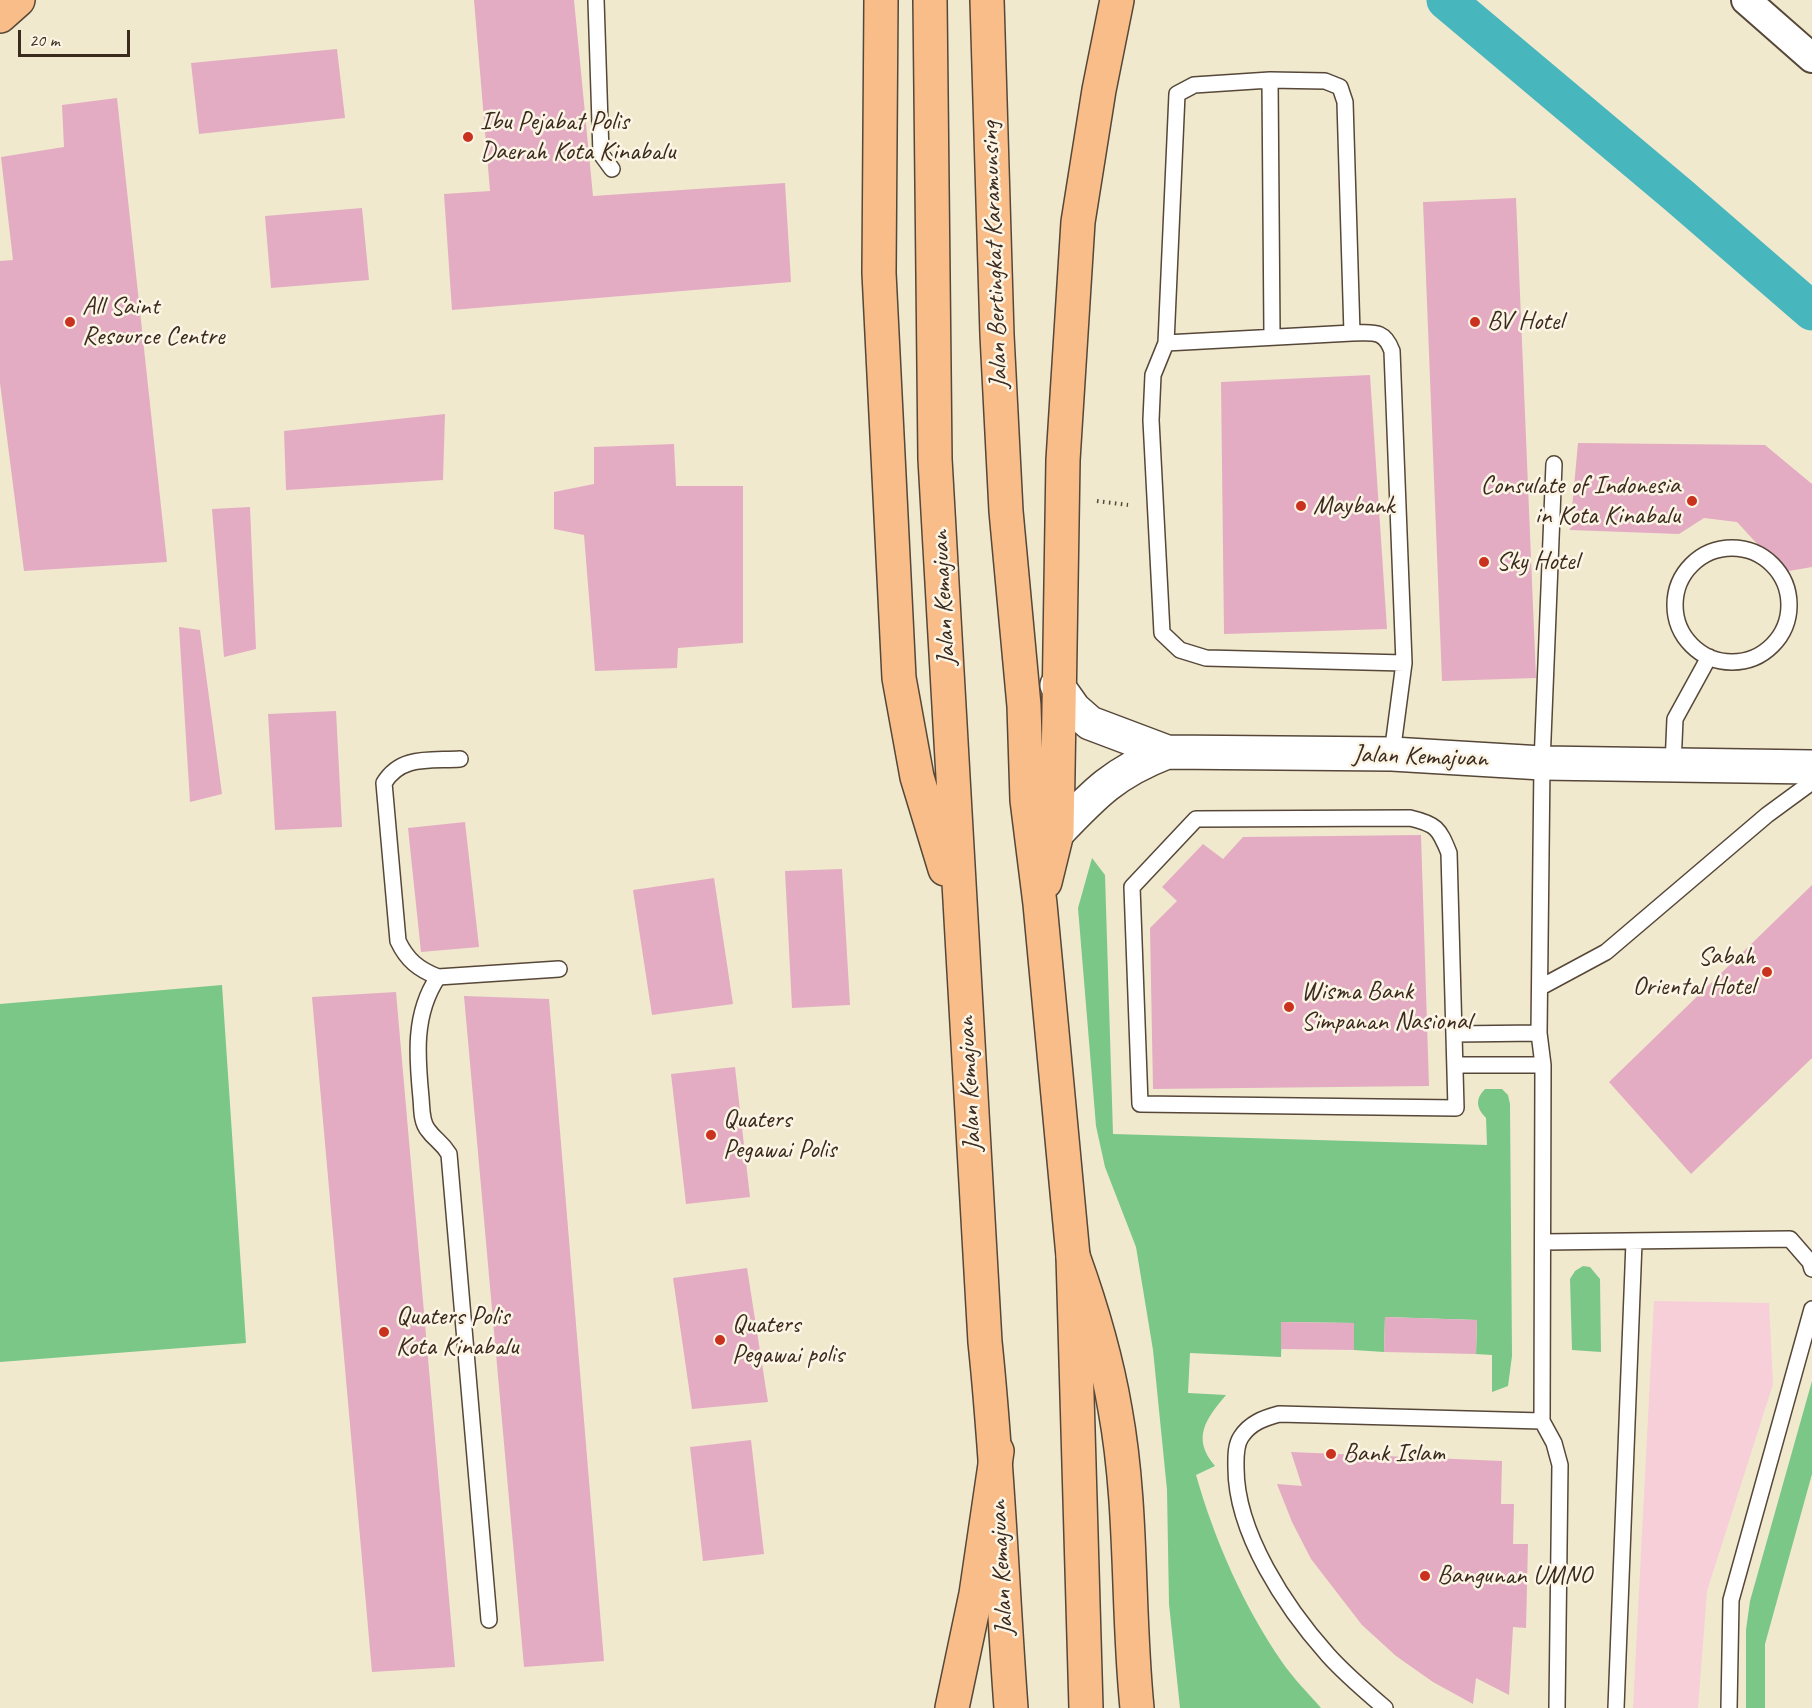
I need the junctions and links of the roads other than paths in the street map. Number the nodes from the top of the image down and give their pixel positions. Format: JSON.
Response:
{"nodes":[{"id":1,"x":18,"y":0,"type":"edge"},
{"id":2,"x":596,"y":0,"type":"edge"},
{"id":3,"x":881,"y":0,"type":"edge"},
{"id":4,"x":930,"y":0,"type":"edge"},
{"id":5,"x":987,"y":0,"type":"edge"},
{"id":6,"x":1117,"y":0,"type":"edge"},
{"id":7,"x":1746,"y":0,"type":"edge"},
{"id":8,"x":0,"y":16,"type":"edge"},
{"id":9,"x":1812,"y":58,"type":"edge"},
{"id":10,"x":1270,"y":80,"type":"junction"},
{"id":11,"x":612,"y":169,"type":"dead end"},
{"id":12,"x":1352,"y":333,"type":"junction"},
{"id":13,"x":1272,"y":335,"type":"junction"},
{"id":14,"x":1166,"y":343,"type":"junction"},
{"id":15,"x":1554,"y":464,"type":"dead end"},
{"id":16,"x":1709,"y":657,"type":"junction"},
{"id":17,"x":1404,"y":663,"type":"junction"},
{"id":18,"x":1057,"y":685,"type":"junction"},
{"id":19,"x":1167,"y":752,"type":"junction"},
{"id":20,"x":1392,"y":754,"type":"junction"},
{"id":21,"x":460,"y":759,"type":"dead end"},
{"id":22,"x":1542,"y":763,"type":"junction"},
{"id":23,"x":1673,"y":765,"type":"junction"},
{"id":24,"x":1812,"y":767,"type":"edge"},
{"id":25,"x":1812,"y":782,"type":"edge"},
{"id":26,"x":1057,"y":833,"type":"junction"},
{"id":27,"x":1040,"y":904,"type":"junction"},
{"id":28,"x":960,"y":917,"type":"junction"},
{"id":29,"x":559,"y":969,"type":"dead end"},
{"id":30,"x":438,"y":977,"type":"junction"},
{"id":31,"x":1541,"y":987,"type":"junction"},
{"id":32,"x":1539,"y":1033,"type":"junction"},
{"id":33,"x":1454,"y":1034,"type":"junction"},
{"id":34,"x":1455,"y":1065,"type":"junction"},
{"id":35,"x":1543,"y":1065,"type":"junction"},
{"id":36,"x":1544,"y":1242,"type":"junction"},
{"id":37,"x":1634,"y":1242,"type":"junction"},
{"id":38,"x":1073,"y":1256,"type":"junction"},
{"id":39,"x":1812,"y":1269,"type":"edge"},
{"id":40,"x":1812,"y":1310,"type":"edge"},
{"id":41,"x":1542,"y":1421,"type":"junction"},
{"id":42,"x":997,"y":1451,"type":"junction"},
{"id":43,"x":489,"y":1620,"type":"dead end"},
{"id":44,"x":1084,"y":1705,"type":"edge"},
{"id":45,"x":952,"y":1708,"type":"edge"},
{"id":46,"x":1011,"y":1708,"type":"edge"},
{"id":47,"x":1137,"y":1708,"type":"edge"},
{"id":48,"x":1385,"y":1708,"type":"edge"},
{"id":49,"x":1557,"y":1708,"type":"edge"},
{"id":50,"x":1617,"y":1708,"type":"edge"},
{"id":51,"x":1729,"y":1708,"type":"edge"}],
"edges":[{"from":1,"to":8,"type":"main road"},
{"from":2,"to":11,"type":"lane"},
{"from":3,"to":28,"type":"main road"},
{"from":4,"to":28,"type":"main road","name":"Jalan Kemajuan"},
{"from":5,"to":27,"type":"main road","name":"Jalan Bertingkat Karamunsing"},
{"from":6,"to":18,"type":"main road"},
{"from":7,"to":9,"type":"street"},
{"from":10,"to":12,"type":"lane"},
{"from":10,"to":13,"type":"lane"},
{"from":10,"to":14,"type":"lane"},
{"from":12,"to":13,"type":"lane"},
{"from":12,"to":17,"type":"lane"},
{"from":13,"to":14,"type":"lane"},
{"from":14,"to":17,"type":"lane"},
{"from":15,"to":22,"type":"lane"},
{"from":16,"to":16,"type":"lane"},
{"from":16,"to":23,"type":"lane"},
{"from":17,"to":20,"type":"lane"},
{"from":18,"to":19,"type":"street"},
{"from":18,"to":26,"type":"main road"},
{"from":19,"to":20,"type":"street","name":"Jalan Kemajuan"},
{"from":19,"to":26,"type":"street","name":"Jalan Kemajuan"},
{"from":20,"to":22,"type":"street","name":"Jalan Kemajuan"},
{"from":21,"to":30,"type":"lane"},
{"from":22,"to":23,"type":"street","name":"Jalan Kemajuan"},
{"from":22,"to":31,"type":"lane"},
{"from":23,"to":24,"type":"street","name":"Jalan Kemajuan"},
{"from":25,"to":31,"type":"lane"},
{"from":26,"to":27,"type":"main road"},
{"from":27,"to":38,"type":"main road"},
{"from":28,"to":42,"type":"main road","name":"Jalan Kemajuan"},
{"from":29,"to":30,"type":"lane"},
{"from":30,"to":43,"type":"lane"},
{"from":31,"to":32,"type":"lane"},
{"from":32,"to":33,"type":"lane"},
{"from":32,"to":35,"type":"lane"},
{"from":33,"to":34,"type":"lane"},
{"from":33,"to":34,"type":"lane"},
{"from":34,"to":35,"type":"lane"},
{"from":35,"to":36,"type":"lane"},
{"from":36,"to":37,"type":"lane"},
{"from":36,"to":41,"type":"lane"},
{"from":37,"to":39,"type":"lane"},
{"from":37,"to":50,"type":"lane"},
{"from":38,"to":44,"type":"main road"},
{"from":38,"to":47,"type":"main road"},
{"from":40,"to":51,"type":"lane"},
{"from":41,"to":48,"type":"lane"},
{"from":41,"to":49,"type":"lane"},
{"from":42,"to":45,"type":"main road"},
{"from":42,"to":46,"type":"main road","name":"Jalan Kemajuan"}]}
